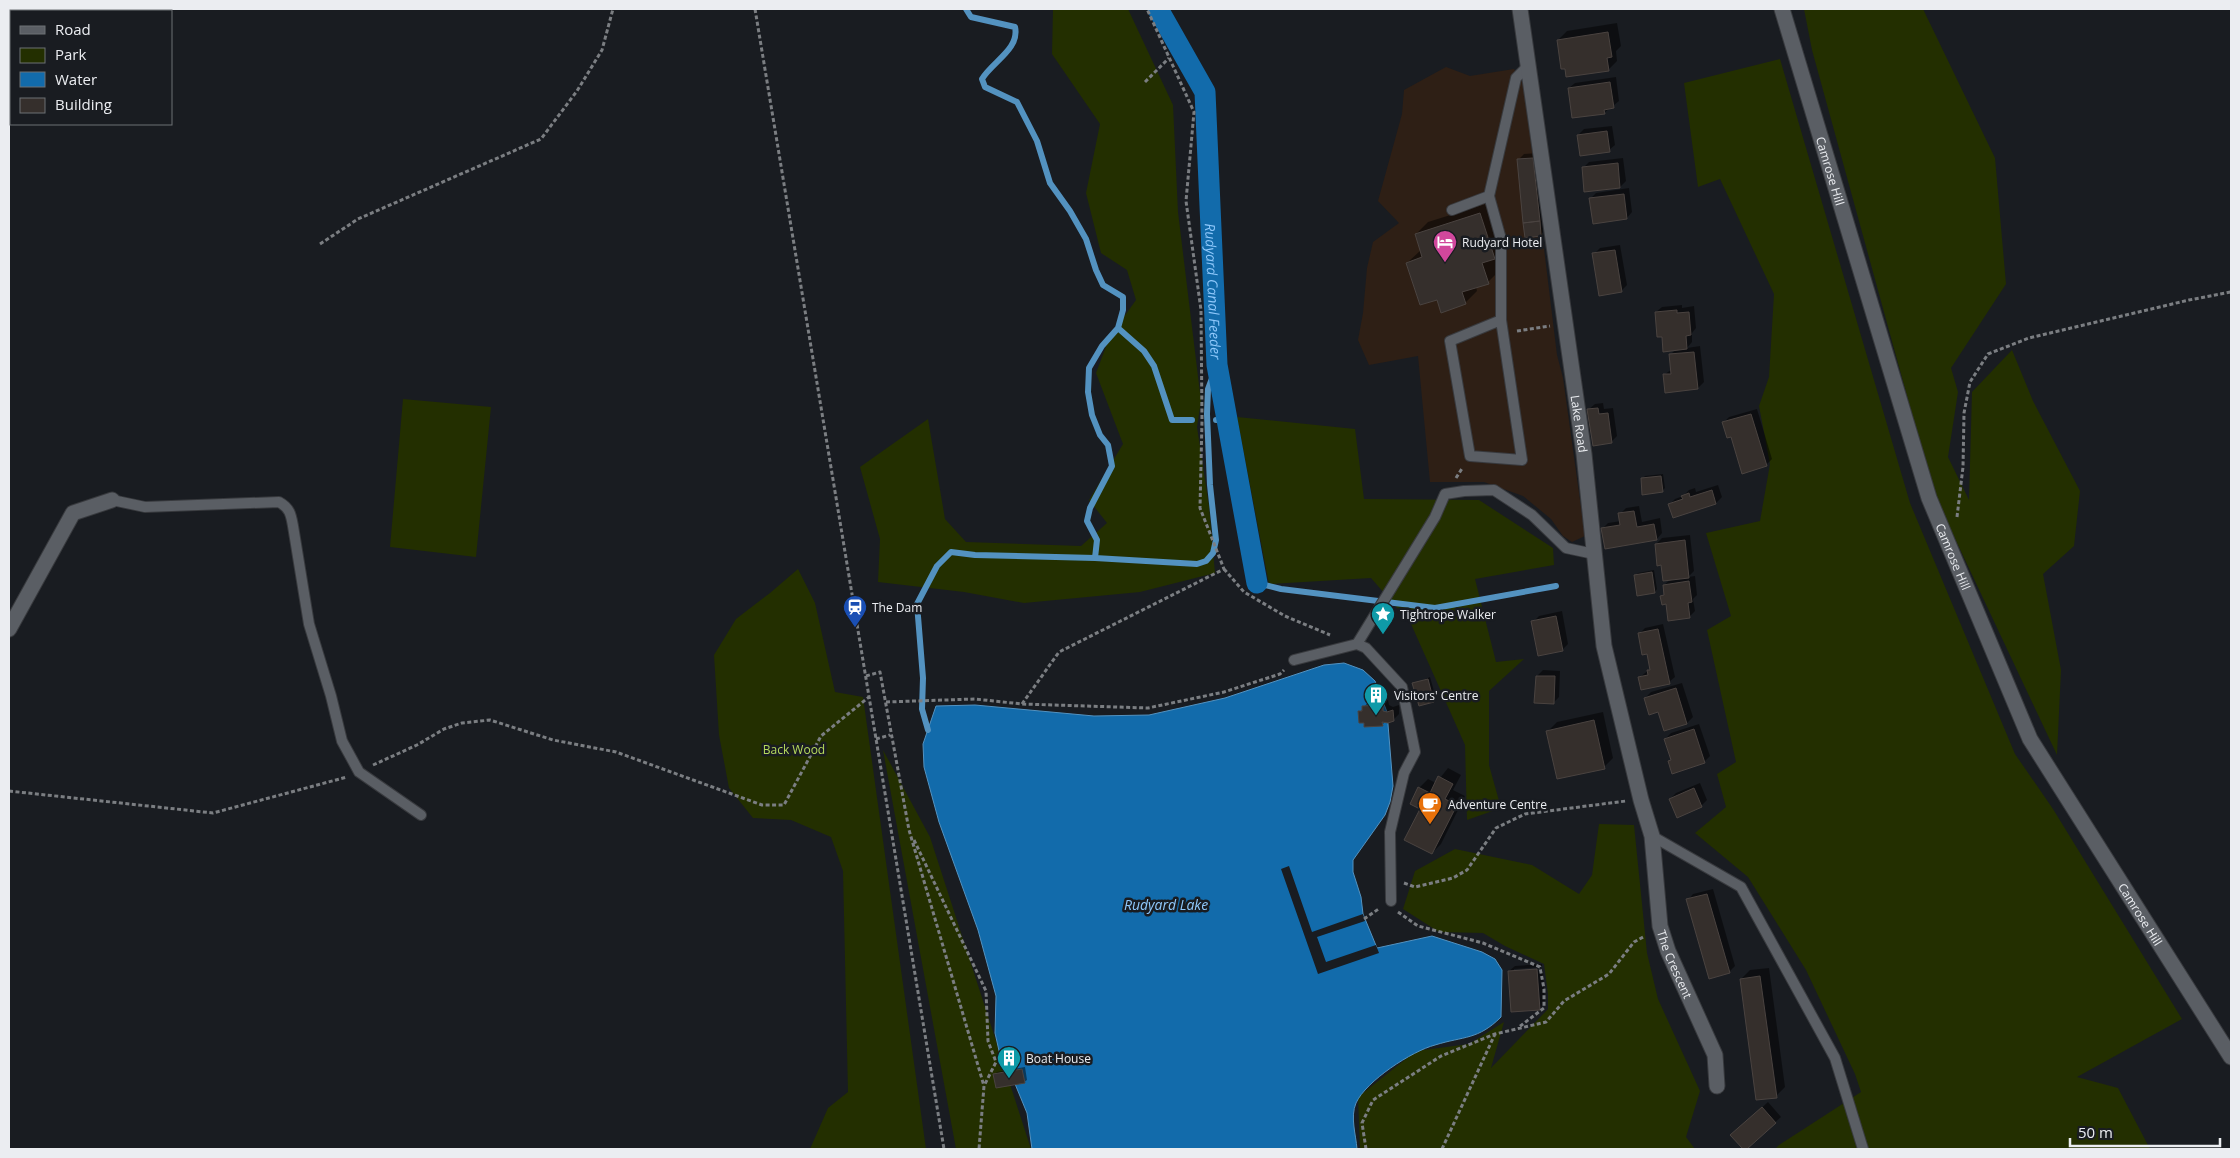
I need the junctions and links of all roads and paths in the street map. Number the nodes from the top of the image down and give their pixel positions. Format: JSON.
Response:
{"nodes":[{"id":1,"x":613,"y":9,"type":"edge"},
{"id":2,"x":755,"y":9,"type":"edge"},
{"id":3,"x":1147,"y":9,"type":"edge"},
{"id":4,"x":1520,"y":9,"type":"edge"},
{"id":5,"x":1782,"y":9,"type":"edge"},
{"id":6,"x":1170,"y":58,"type":"junction"},
{"id":7,"x":1528,"y":66,"type":"junction"},
{"id":8,"x":1146,"y":82,"type":"dead end"},
{"id":9,"x":1489,"y":196,"type":"junction"},
{"id":10,"x":1452,"y":210,"type":"dead end"},
{"id":11,"x":320,"y":244,"type":"dead end"},
{"id":12,"x":2231,"y":292,"type":"edge"},
{"id":13,"x":1501,"y":320,"type":"junction"},
{"id":14,"x":1566,"y":324,"type":"junction"},
{"id":15,"x":1503,"y":333,"type":"junction"},
{"id":16,"x":112,"y":500,"type":"joint"},
{"id":17,"x":1956,"y":526,"type":"dead end"},
{"id":18,"x":1594,"y":554,"type":"junction"},
{"id":19,"x":1224,"y":569,"type":"junction"},
{"id":20,"x":9,"y":630,"type":"edge"},
{"id":21,"x":1357,"y":644,"type":"junction"},
{"id":22,"x":1294,"y":660,"type":"joint"},
{"id":23,"x":866,"y":676,"type":"junction"},
{"id":24,"x":869,"y":697,"type":"junction"},
{"id":25,"x":886,"y":702,"type":"junction"},
{"id":26,"x":1022,"y":704,"type":"junction"},
{"id":27,"x":891,"y":734,"type":"junction"},
{"id":28,"x":876,"y":739,"type":"junction"},
{"id":29,"x":359,"y":772,"type":"junction"},
{"id":30,"x":9,"y":792,"type":"edge"},
{"id":31,"x":1641,"y":800,"type":"junction"},
{"id":32,"x":421,"y":815,"type":"dead end"},
{"id":33,"x":909,"y":830,"type":"junction"},
{"id":34,"x":1652,"y":836,"type":"junction"},
{"id":35,"x":1392,"y":879,"type":"junction"},
{"id":36,"x":1391,"y":901,"type":"joint"},
{"id":37,"x":1377,"y":910,"type":"dead end"},
{"id":38,"x":1364,"y":919,"type":"dead end"},
{"id":39,"x":1660,"y":926,"type":"junction"},
{"id":40,"x":1518,"y":1028,"type":"junction"},
{"id":41,"x":1495,"y":1034,"type":"junction"},
{"id":42,"x":2231,"y":1057,"type":"edge"},
{"id":43,"x":984,"y":1086,"type":"junction"},
{"id":44,"x":1717,"y":1086,"type":"dead end"},
{"id":45,"x":944,"y":1149,"type":"edge"},
{"id":46,"x":979,"y":1149,"type":"edge"},
{"id":47,"x":1366,"y":1149,"type":"edge"},
{"id":48,"x":1442,"y":1149,"type":"edge"},
{"id":49,"x":1863,"y":1149,"type":"edge"}],
"edges":[{"from":1,"to":11,"type":"path"},
{"from":2,"to":23,"type":"path"},
{"from":3,"to":6,"type":"path"},
{"from":4,"to":7,"type":"street","name":"Lake Road"},
{"from":5,"to":42,"type":"street","name":"Camrose Hill"},
{"from":6,"to":8,"type":"path"},
{"from":6,"to":19,"type":"path"},
{"from":7,"to":9,"type":"lane"},
{"from":7,"to":14,"type":"street","name":"Lake Road"},
{"from":9,"to":10,"type":"lane"},
{"from":9,"to":13,"type":"lane"},
{"from":12,"to":17,"type":"path"},
{"from":13,"to":15,"type":"lane"},
{"from":13,"to":15,"type":"lane"},
{"from":14,"to":15,"type":"path"},
{"from":14,"to":18,"type":"street","name":"Lake Road"},
{"from":16,"to":20,"type":"street"},
{"from":16,"to":29,"type":"lane"},
{"from":18,"to":21,"type":"lane"},
{"from":18,"to":31,"type":"street","name":"Lake Road"},
{"from":19,"to":21,"type":"path"},
{"from":19,"to":26,"type":"path"},
{"from":21,"to":22,"type":"lane"},
{"from":21,"to":35,"type":"lane"},
{"from":22,"to":26,"type":"path"},
{"from":23,"to":24,"type":"path"},
{"from":23,"to":25,"type":"path"},
{"from":24,"to":28,"type":"path"},
{"from":24,"to":29,"type":"path"},
{"from":25,"to":26,"type":"path"},
{"from":25,"to":27,"type":"path"},
{"from":27,"to":28,"type":"path"},
{"from":27,"to":33,"type":"path"},
{"from":28,"to":45,"type":"path"},
{"from":29,"to":30,"type":"path"},
{"from":29,"to":32,"type":"lane"},
{"from":31,"to":34,"type":"street","name":"Lake Road"},
{"from":31,"to":35,"type":"path"},
{"from":33,"to":43,"type":"path"},
{"from":33,"to":43,"type":"path"},
{"from":34,"to":39,"type":"street","name":"The Crescent"},
{"from":34,"to":49,"type":"lane"},
{"from":35,"to":36,"type":"lane"},
{"from":36,"to":40,"type":"path"},
{"from":37,"to":38,"type":"path"},
{"from":39,"to":40,"type":"path"},
{"from":39,"to":44,"type":"street","name":"The Crescent"},
{"from":40,"to":41,"type":"path"},
{"from":41,"to":47,"type":"path"},
{"from":41,"to":48,"type":"path"},
{"from":43,"to":46,"type":"path"}]}
